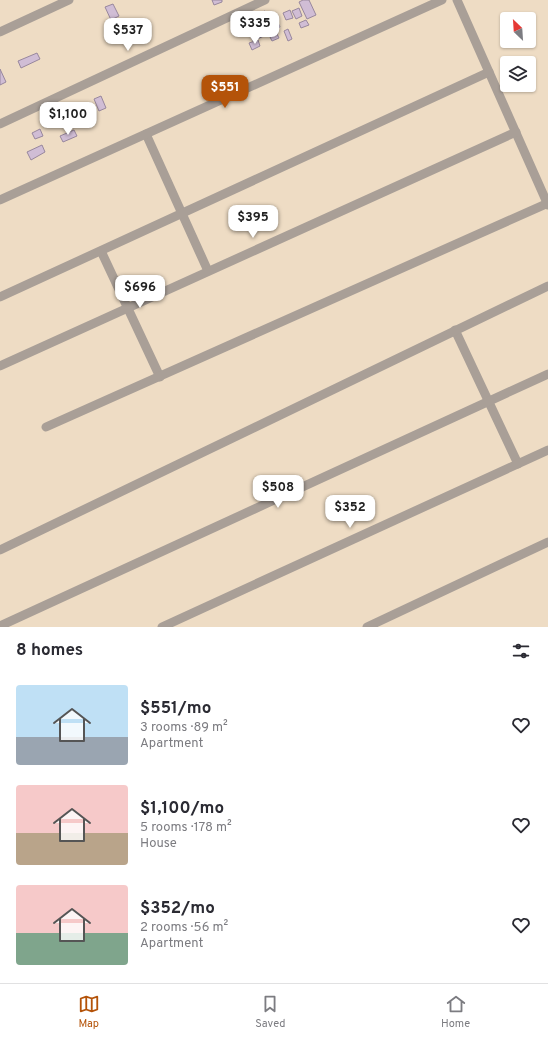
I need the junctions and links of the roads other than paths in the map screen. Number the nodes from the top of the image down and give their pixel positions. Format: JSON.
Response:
{"nodes":[{"id":1,"x":68,"y":0,"type":"edge"},
{"id":2,"x":265,"y":0,"type":"edge"},
{"id":3,"x":442,"y":0,"type":"edge"},
{"id":4,"x":457,"y":0,"type":"edge"},
{"id":5,"x":0,"y":32,"type":"edge"},
{"id":6,"x":489,"y":72,"type":"junction"},
{"id":7,"x":0,"y":124,"type":"edge"},
{"id":8,"x":516,"y":132,"type":"junction"},
{"id":9,"x":146,"y":134,"type":"junction"},
{"id":10,"x":0,"y":200,"type":"edge"},
{"id":11,"x":548,"y":204,"type":"edge"},
{"id":12,"x":182,"y":214,"type":"junction"},
{"id":13,"x":101,"y":251,"type":"junction"},
{"id":14,"x":208,"y":271,"type":"junction"},
{"id":15,"x":548,"y":286,"type":"edge"},
{"id":16,"x":0,"y":297,"type":"edge"},
{"id":17,"x":128,"y":308,"type":"junction"},
{"id":18,"x":455,"y":330,"type":"junction"},
{"id":19,"x":0,"y":366,"type":"edge"},
{"id":20,"x":548,"y":374,"type":"edge"},
{"id":21,"x":160,"y":377,"type":"junction"},
{"id":22,"x":489,"y":401,"type":"junction"},
{"id":23,"x":46,"y":428,"type":"dead end"},
{"id":24,"x":548,"y":450,"type":"edge"},
{"id":25,"x":518,"y":464,"type":"junction"},
{"id":26,"x":548,"y":542,"type":"edge"},
{"id":27,"x":0,"y":550,"type":"edge"},
{"id":28,"x":0,"y":626,"type":"edge"},
{"id":29,"x":162,"y":627,"type":"edge"},
{"id":30,"x":367,"y":627,"type":"edge"}],
"edges":[{"from":1,"to":5,"type":"street"},
{"from":2,"to":7,"type":"street"},
{"from":3,"to":9,"type":"street"},
{"from":4,"to":6,"type":"street"},
{"from":6,"to":8,"type":"street"},
{"from":6,"to":12,"type":"street"},
{"from":8,"to":11,"type":"street"},
{"from":8,"to":14,"type":"street"},
{"from":9,"to":10,"type":"street"},
{"from":9,"to":12,"type":"street"},
{"from":11,"to":21,"type":"street"},
{"from":12,"to":13,"type":"street"},
{"from":12,"to":14,"type":"street"},
{"from":13,"to":16,"type":"street"},
{"from":13,"to":17,"type":"street"},
{"from":14,"to":17,"type":"street"},
{"from":15,"to":18,"type":"street"},
{"from":17,"to":19,"type":"street"},
{"from":17,"to":21,"type":"street"},
{"from":18,"to":22,"type":"street"},
{"from":18,"to":27,"type":"street"},
{"from":20,"to":22,"type":"street"},
{"from":21,"to":23,"type":"street"},
{"from":22,"to":25,"type":"street"},
{"from":22,"to":28,"type":"street"},
{"from":24,"to":25,"type":"street"},
{"from":25,"to":29,"type":"street"},
{"from":26,"to":30,"type":"street"}]}
